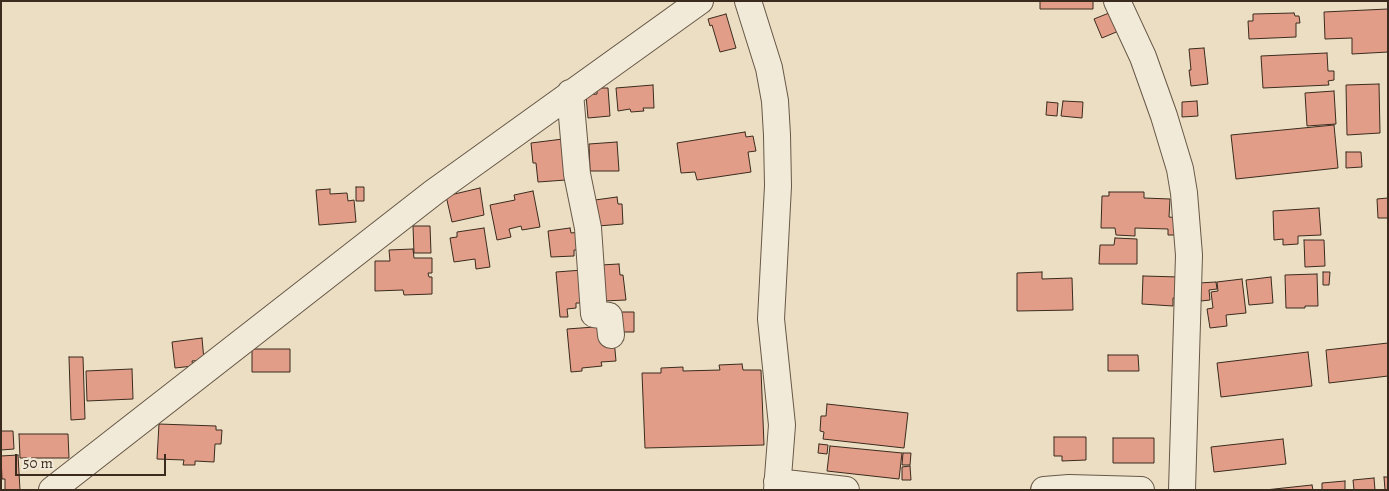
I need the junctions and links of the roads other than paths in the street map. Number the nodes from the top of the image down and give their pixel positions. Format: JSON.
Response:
{"nodes":[{"id":1,"x":700,"y":1,"type":"edge"},
{"id":2,"x":748,"y":1,"type":"edge"},
{"id":3,"x":1117,"y":1,"type":"edge"},
{"id":4,"x":570,"y":93,"type":"junction"},
{"id":5,"x":611,"y":335,"type":"dead end"},
{"id":6,"x":777,"y":486,"type":"edge"},
{"id":7,"x":52,"y":490,"type":"edge"},
{"id":8,"x":846,"y":490,"type":"edge"},
{"id":9,"x":1044,"y":490,"type":"edge"},
{"id":10,"x":1141,"y":490,"type":"edge"},
{"id":11,"x":1182,"y":490,"type":"edge"}],
"edges":[{"from":1,"to":4,"type":"street"},
{"from":2,"to":6,"type":"street"},
{"from":3,"to":11,"type":"street"},
{"from":4,"to":5,"type":"street"},
{"from":4,"to":7,"type":"street"},
{"from":6,"to":8,"type":"street"},
{"from":9,"to":10,"type":"street"}]}
